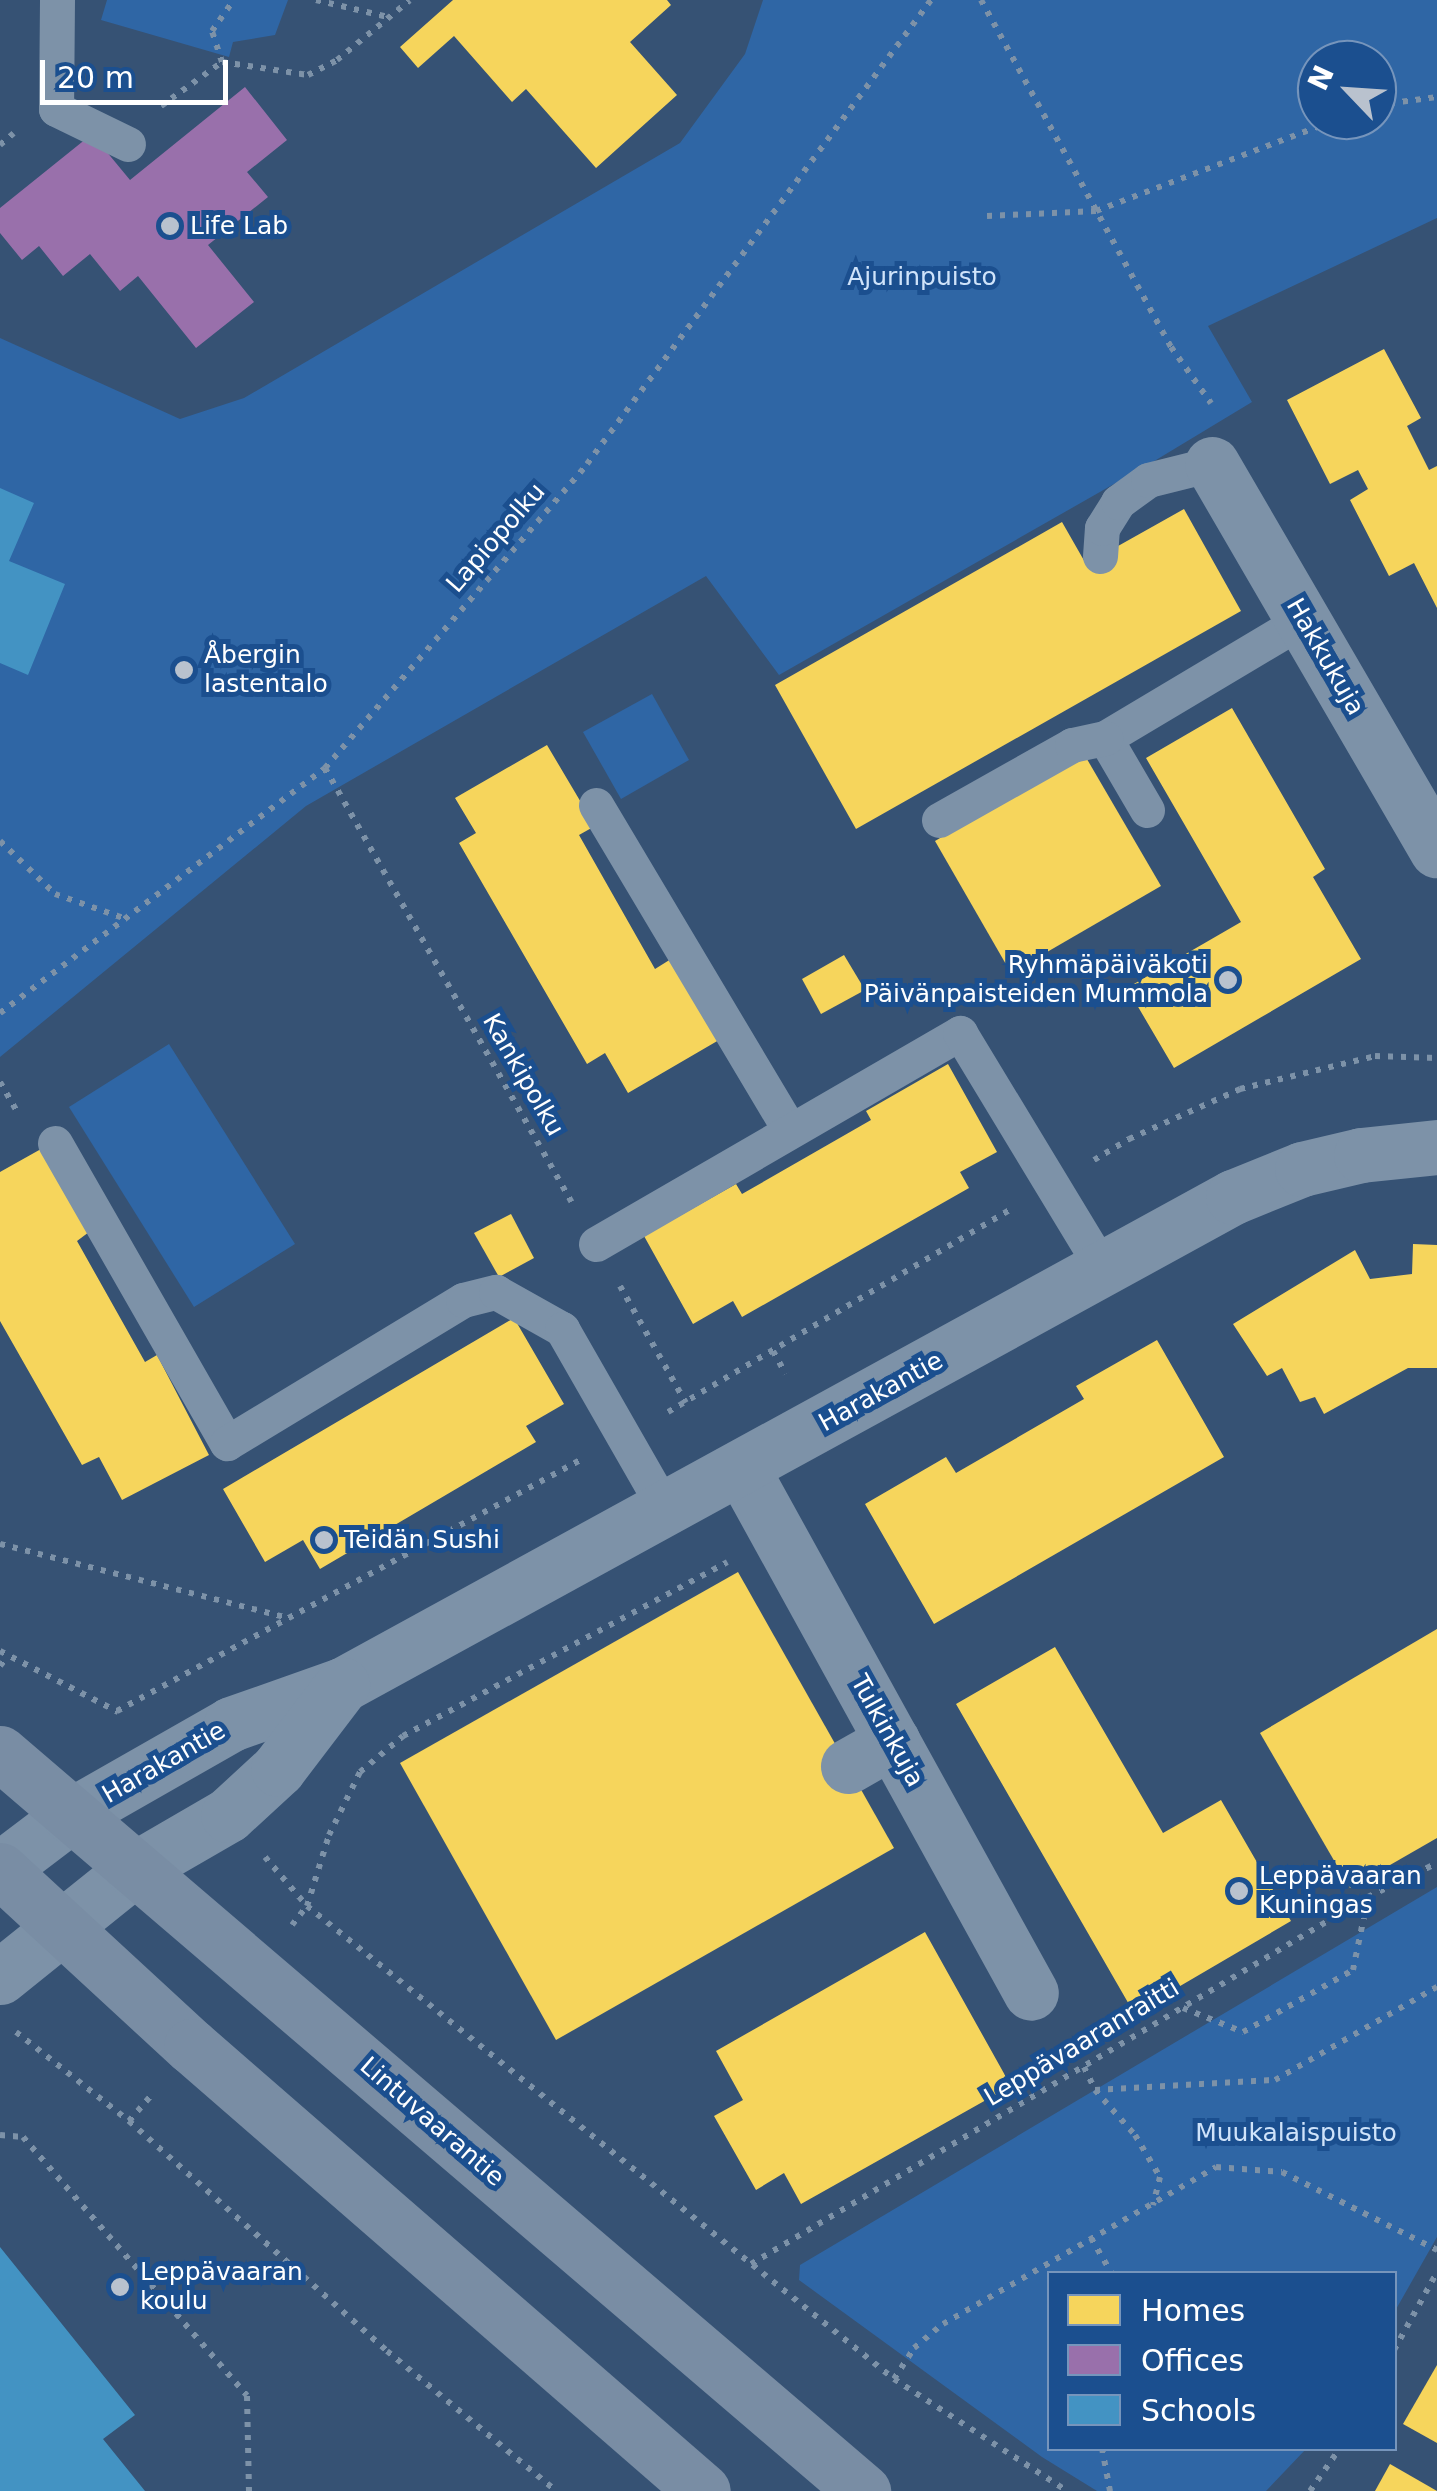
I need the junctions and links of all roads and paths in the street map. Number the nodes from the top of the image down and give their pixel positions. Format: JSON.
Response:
{"nodes":[{"id":1,"x":56,"y":0,"type":"edge"},
{"id":2,"x":234,"y":0,"type":"edge"},
{"id":3,"x":316,"y":0,"type":"edge"},
{"id":4,"x":410,"y":0,"type":"edge"},
{"id":5,"x":931,"y":0,"type":"edge"},
{"id":6,"x":981,"y":0,"type":"edge"},
{"id":7,"x":390,"y":18,"type":"junction"},
{"id":8,"x":222,"y":62,"type":"junction"},
{"id":9,"x":1437,"y":97,"type":"edge"},
{"id":10,"x":1397,"y":103,"type":"edge"},
{"id":11,"x":150,"y":115,"type":"dead end"},
{"id":12,"x":1297,"y":134,"type":"edge"},
{"id":13,"x":128,"y":144,"type":"dead end"},
{"id":14,"x":1096,"y":211,"type":"junction"},
{"id":15,"x":986,"y":216,"type":"dead end"},
{"id":16,"x":1212,"y":464,"type":"junction"},
{"id":17,"x":1100,"y":556,"type":"dead end"},
{"id":18,"x":1303,"y":620,"type":"junction"},
{"id":19,"x":1105,"y":738,"type":"junction"},
{"id":20,"x":325,"y":768,"type":"junction"},
{"id":21,"x":596,"y":805,"type":"dead end"},
{"id":22,"x":1148,"y":810,"type":"dead end"},
{"id":23,"x":939,"y":820,"type":"dead end"},
{"id":24,"x":0,"y":841,"type":"edge"},
{"id":25,"x":1437,"y":850,"type":"edge"},
{"id":26,"x":124,"y":919,"type":"junction"},
{"id":27,"x":0,"y":1013,"type":"edge"},
{"id":28,"x":1437,"y":1058,"type":"edge"},
{"id":29,"x":790,"y":1131,"type":"junction"},
{"id":30,"x":55,"y":1144,"type":"dead end"},
{"id":31,"x":1437,"y":1147,"type":"edge"},
{"id":32,"x":1052,"y":1185,"type":"junction"},
{"id":33,"x":596,"y":1244,"type":"junction"},
{"id":34,"x":1103,"y":1269,"type":"junction"},
{"id":35,"x":686,"y":1402,"type":"junction"},
{"id":36,"x":625,"y":1436,"type":"junction"},
{"id":37,"x":742,"y":1469,"type":"junction"},
{"id":38,"x":665,"y":1510,"type":"junction"},
{"id":39,"x":0,"y":1544,"type":"edge"},
{"id":40,"x":288,"y":1618,"type":"junction"},
{"id":41,"x":0,"y":1651,"type":"edge"},
{"id":42,"x":7,"y":1657,"type":"junction"},
{"id":43,"x":0,"y":1666,"type":"edge"},
{"id":44,"x":342,"y":1684,"type":"junction"},
{"id":45,"x":117,"y":1711,"type":"junction"},
{"id":46,"x":0,"y":1753,"type":"edge"},
{"id":47,"x":167,"y":1760,"type":"junction"},
{"id":48,"x":228,"y":1815,"type":"junction"},
{"id":49,"x":70,"y":1816,"type":"junction"},
{"id":50,"x":1437,"y":1863,"type":"edge"},
{"id":51,"x":0,"y":1870,"type":"edge"},
{"id":52,"x":133,"y":1870,"type":"junction"},
{"id":53,"x":1368,"y":1897,"type":"junction"},
{"id":54,"x":63,"y":1926,"type":"junction"},
{"id":55,"x":0,"y":1977,"type":"edge"},
{"id":56,"x":1437,"y":1987,"type":"edge"},
{"id":57,"x":1031,"y":1993,"type":"dead end"},
{"id":58,"x":1182,"y":2008,"type":"junction"},
{"id":59,"x":16,"y":2031,"type":"dead end"},
{"id":60,"x":1084,"y":2066,"type":"junction"},
{"id":61,"x":1094,"y":2090,"type":"junction"},
{"id":62,"x":0,"y":2135,"type":"edge"},
{"id":63,"x":1153,"y":2205,"type":"junction"},
{"id":64,"x":1091,"y":2238,"type":"junction"},
{"id":65,"x":1437,"y":2250,"type":"edge"},
{"id":66,"x":751,"y":2264,"type":"junction"},
{"id":67,"x":1110,"y":2271,"type":"edge"},
{"id":68,"x":1437,"y":2272,"type":"edge"},
{"id":69,"x":1397,"y":2345,"type":"edge"},
{"id":70,"x":894,"y":2379,"type":"junction"},
{"id":71,"x":1103,"y":2451,"type":"edge"},
{"id":72,"x":1338,"y":2451,"type":"edge"},
{"id":73,"x":249,"y":2491,"type":"edge"},
{"id":74,"x":556,"y":2491,"type":"edge"},
{"id":75,"x":703,"y":2491,"type":"edge"},
{"id":76,"x":863,"y":2491,"type":"edge"},
{"id":77,"x":1067,"y":2491,"type":"edge"},
{"id":78,"x":1110,"y":2491,"type":"edge"},
{"id":79,"x":1310,"y":2491,"type":"edge"}],
"edges":[{"from":1,"to":13,"type":"lane"},
{"from":2,"to":8,"type":"path"},
{"from":3,"to":7,"type":"path"},
{"from":4,"to":7,"type":"path"},
{"from":5,"to":20,"type":"path","name":"Lapiopolku"},
{"from":6,"to":14,"type":"path"},
{"from":7,"to":8,"type":"path"},
{"from":8,"to":11,"type":"path"},
{"from":9,"to":10,"type":"path"},
{"from":12,"to":14,"type":"path"},
{"from":14,"to":15,"type":"path"},
{"from":14,"to":16,"type":"path"},
{"from":16,"to":17,"type":"lane"},
{"from":16,"to":18,"type":"street","name":"Hakkukuja"},
{"from":18,"to":19,"type":"lane"},
{"from":18,"to":25,"type":"street","name":"Hakkukuja"},
{"from":19,"to":22,"type":"lane"},
{"from":19,"to":23,"type":"lane"},
{"from":20,"to":26,"type":"path","name":"Lapiopolku"},
{"from":20,"to":33,"type":"path","name":"Kankipolku"},
{"from":21,"to":29,"type":"lane"},
{"from":24,"to":26,"type":"path"},
{"from":26,"to":27,"type":"path","name":"Lapiopolku"},
{"from":28,"to":32,"type":"path"},
{"from":29,"to":32,"type":"lane"},
{"from":29,"to":33,"type":"lane"},
{"from":30,"to":36,"type":"lane"},
{"from":31,"to":34,"type":"street","name":"Harakantie"},
{"from":32,"to":34,"type":"lane"},
{"from":32,"to":35,"type":"path"},
{"from":33,"to":35,"type":"path","name":"Kankipolku"},
{"from":34,"to":37,"type":"street","name":"Harakantie"},
{"from":35,"to":36,"type":"path"},
{"from":36,"to":38,"type":"lane"},
{"from":36,"to":40,"type":"path"},
{"from":37,"to":38,"type":"street","name":"Harakantie"},
{"from":37,"to":57,"type":"street","name":"Tulkinkuja"},
{"from":38,"to":44,"type":"street","name":"Harakantie"},
{"from":39,"to":40,"type":"path"},
{"from":40,"to":45,"type":"path"},
{"from":41,"to":42,"type":"path"},
{"from":42,"to":43,"type":"path"},
{"from":42,"to":45,"type":"path"},
{"from":44,"to":47,"type":"street","name":"Harakantie"},
{"from":44,"to":48,"type":"street","name":"Harakantie"},
{"from":45,"to":47,"type":"path"},
{"from":46,"to":49,"type":"main road","name":"Lintuvaarantie"},
{"from":47,"to":49,"type":"street","name":"Harakantie"},
{"from":48,"to":52,"type":"street","name":"Harakantie"},
{"from":48,"to":66,"type":"path"},
{"from":49,"to":51,"type":"street","name":"Harakantie"},
{"from":49,"to":52,"type":"main road","name":"Lintuvaarantie"},
{"from":50,"to":53,"type":"path","name":"Leppävaaranraitti"},
{"from":51,"to":54,"type":"main road"},
{"from":52,"to":54,"type":"street","name":"Harakantie"},
{"from":52,"to":76,"type":"main road","name":"Lintuvaarantie"},
{"from":53,"to":58,"type":"path","name":"Leppävaaranraitti"},
{"from":53,"to":58,"type":"path"},
{"from":54,"to":55,"type":"street","name":"Harakantie"},
{"from":54,"to":75,"type":"main road"},
{"from":56,"to":61,"type":"path"},
{"from":58,"to":60,"type":"path","name":"Leppävaaranraitti"},
{"from":59,"to":74,"type":"path"},
{"from":60,"to":61,"type":"path"},
{"from":60,"to":66,"type":"path","name":"Leppävaaranraitti"},
{"from":61,"to":63,"type":"path"},
{"from":62,"to":73,"type":"path"},
{"from":63,"to":64,"type":"path"},
{"from":63,"to":65,"type":"path"},
{"from":64,"to":67,"type":"path"},
{"from":64,"to":70,"type":"path"},
{"from":66,"to":70,"type":"path"},
{"from":68,"to":69,"type":"path"},
{"from":70,"to":77,"type":"path"},
{"from":71,"to":78,"type":"path"},
{"from":72,"to":79,"type":"path"}]}
